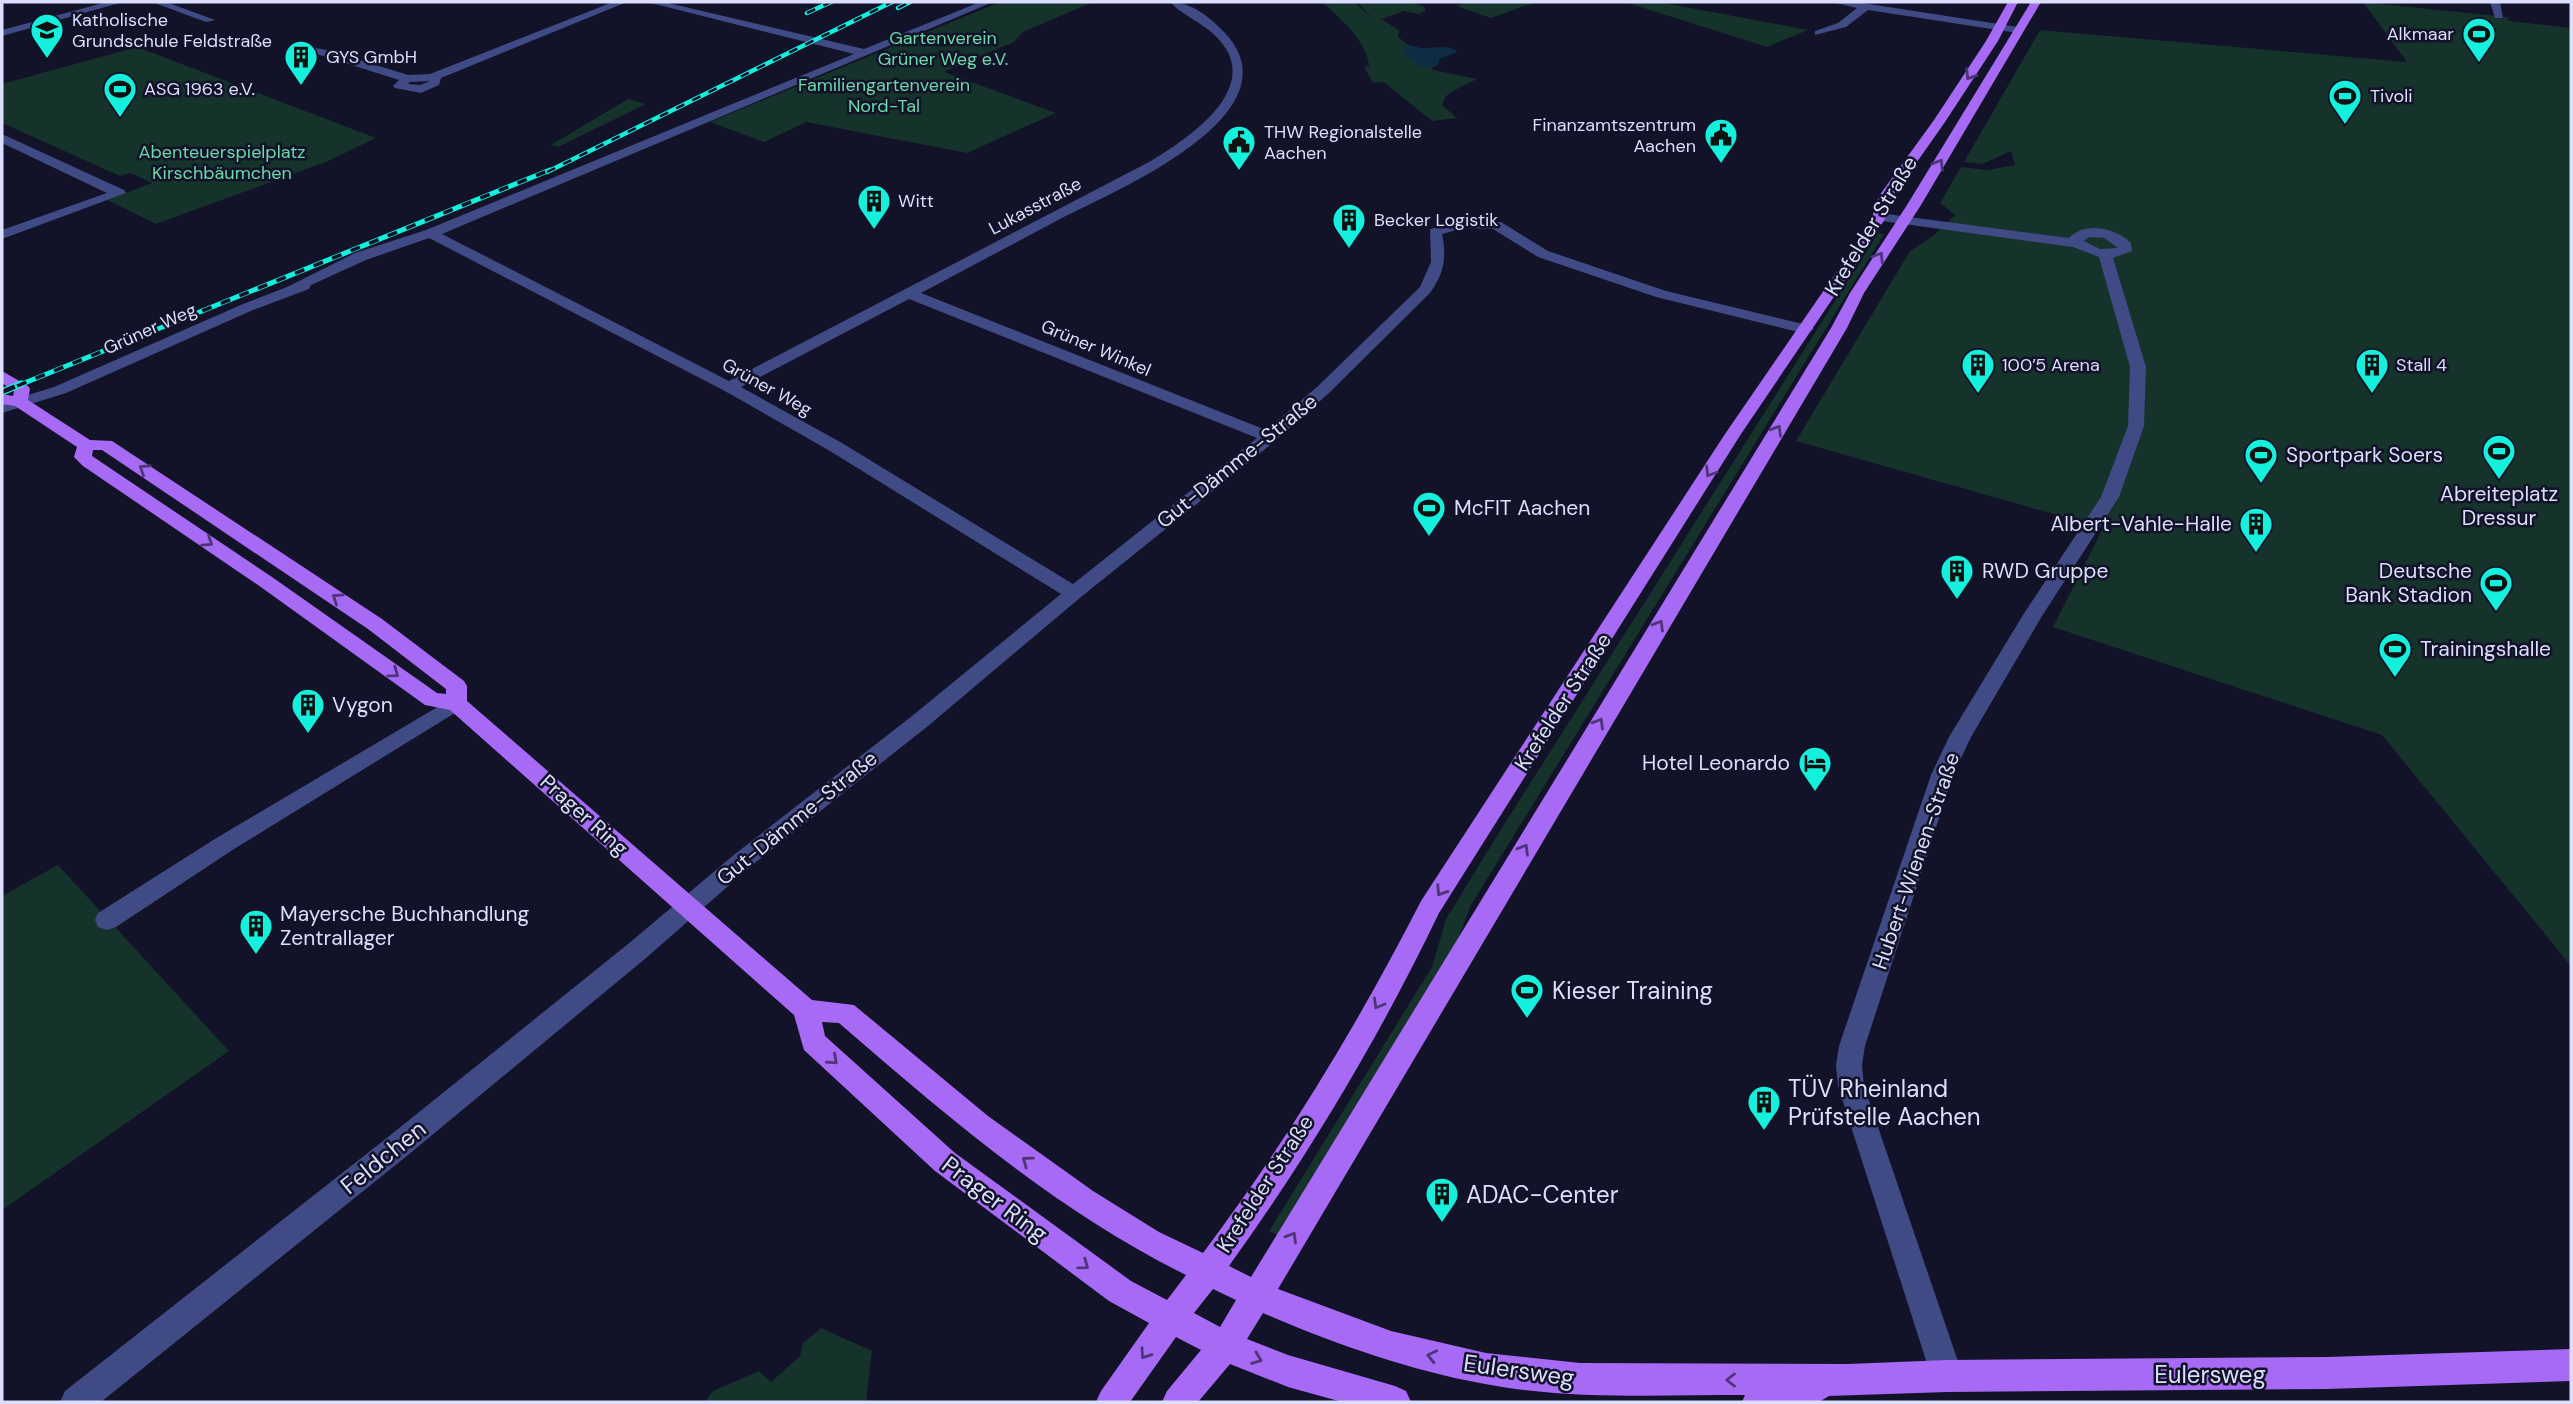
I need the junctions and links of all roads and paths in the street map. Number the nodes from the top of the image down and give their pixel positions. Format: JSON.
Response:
{"nodes":[{"id":1,"x":118,"y":2,"type":"edge"},
{"id":2,"x":157,"y":2,"type":"edge"},
{"id":3,"x":622,"y":2,"type":"edge"},
{"id":4,"x":652,"y":2,"type":"edge"},
{"id":5,"x":988,"y":2,"type":"edge"},
{"id":6,"x":1175,"y":2,"type":"edge"},
{"id":7,"x":1837,"y":2,"type":"edge"},
{"id":8,"x":2014,"y":2,"type":"edge"},
{"id":9,"x":2036,"y":2,"type":"edge"},
{"id":10,"x":2495,"y":2,"type":"edge"},
{"id":11,"x":1864,"y":6,"type":"junction"},
{"id":12,"x":2499,"y":16,"type":"dead end"},
{"id":13,"x":210,"y":20,"type":"dead end"},
{"id":14,"x":1999,"y":27,"type":"junction"},
{"id":15,"x":2018,"y":30,"type":"junction"},
{"id":16,"x":2,"y":33,"type":"edge"},
{"id":17,"x":1819,"y":33,"type":"dead end"},
{"id":18,"x":310,"y":50,"type":"dead end"},
{"id":19,"x":865,"y":53,"type":"junction"},
{"id":20,"x":2,"y":138,"type":"edge"},
{"id":21,"x":1891,"y":220,"type":"junction"},
{"id":22,"x":431,"y":233,"type":"junction"},
{"id":23,"x":2,"y":234,"type":"edge"},
{"id":24,"x":2077,"y":243,"type":"junction"},
{"id":25,"x":2105,"y":254,"type":"junction"},
{"id":26,"x":908,"y":293,"type":"junction"},
{"id":27,"x":1806,"y":329,"type":"junction"},
{"id":28,"x":2,"y":376,"type":"edge"},
{"id":29,"x":729,"y":387,"type":"junction"},
{"id":30,"x":2,"y":399,"type":"edge"},
{"id":31,"x":20,"y":402,"type":"junction"},
{"id":32,"x":2,"y":408,"type":"edge"},
{"id":33,"x":1269,"y":437,"type":"junction"},
{"id":34,"x":86,"y":445,"type":"junction"},
{"id":35,"x":1074,"y":593,"type":"junction"},
{"id":36,"x":456,"y":703,"type":"junction"},
{"id":37,"x":687,"y":907,"type":"junction"},
{"id":38,"x":107,"y":920,"type":"dead end"},
{"id":39,"x":806,"y":1010,"type":"junction"},
{"id":40,"x":1207,"y":1271,"type":"junction"},
{"id":41,"x":1257,"y":1296,"type":"junction"},
{"id":42,"x":1170,"y":1318,"type":"junction"},
{"id":43,"x":1225,"y":1346,"type":"junction"},
{"id":44,"x":2571,"y":1365,"type":"edge"},
{"id":45,"x":1947,"y":1376,"type":"junction"},
{"id":46,"x":1848,"y":1380,"type":"junction"},
{"id":47,"x":76,"y":1402,"type":"edge"},
{"id":48,"x":1112,"y":1402,"type":"edge"},
{"id":49,"x":1178,"y":1402,"type":"edge"},
{"id":50,"x":1395,"y":1402,"type":"edge"},
{"id":51,"x":1758,"y":1402,"type":"edge"}],
"edges":[{"from":1,"to":16,"type":"street"},
{"from":2,"to":13,"type":"street"},
{"from":3,"to":18,"type":"street"},
{"from":4,"to":19,"type":"street"},
{"from":5,"to":19,"type":"street","name":"Grüner Weg"},
{"from":6,"to":26,"type":"street","name":"Lukasstraße"},
{"from":7,"to":11,"type":"street"},
{"from":8,"to":14,"type":"main road","name":"Krefelder Straße"},
{"from":9,"to":15,"type":"main road","name":"Krefelder Straße"},
{"from":10,"to":12,"type":"street"},
{"from":11,"to":14,"type":"street"},
{"from":11,"to":17,"type":"street"},
{"from":14,"to":15,"type":"street"},
{"from":14,"to":21,"type":"main road","name":"Krefelder Straße","one_way":true},
{"from":21,"to":15,"type":"main road","name":"Krefelder Straße","one_way":true},
{"from":19,"to":22,"type":"street","name":"Grüner Weg"},
{"from":20,"to":23,"type":"street"},
{"from":21,"to":24,"type":"street"},
{"from":21,"to":27,"type":"main road","name":"Krefelder Straße"},
{"from":41,"to":21,"type":"main road","name":"Krefelder Straße","one_way":true},
{"from":22,"to":29,"type":"street","name":"Grüner Weg"},
{"from":22,"to":31,"type":"street","name":"Grüner Weg"},
{"from":24,"to":25,"type":"street"},
{"from":24,"to":25,"type":"street"},
{"from":25,"to":45,"type":"street","name":"Hubert-Wienen-Straße"},
{"from":26,"to":29,"type":"street","name":"Lukasstraße"},
{"from":26,"to":33,"type":"street","name":"Grüner Winkel"},
{"from":27,"to":33,"type":"street","name":"Gut-Dämme-Straße"},
{"from":27,"to":40,"type":"main road","name":"Krefelder Straße","one_way":true},
{"from":28,"to":31,"type":"main road","name":"Prager Ring"},
{"from":29,"to":35,"type":"street","name":"Grüner Weg"},
{"from":30,"to":31,"type":"main road","name":"Prager Ring"},
{"from":31,"to":32,"type":"street","name":"Grüner Weg"},
{"from":31,"to":34,"type":"main road","name":"Prager Ring"},
{"from":33,"to":35,"type":"street","name":"Gut-Dämme-Straße"},
{"from":34,"to":36,"type":"main road","name":"Prager Ring","one_way":true},
{"from":36,"to":34,"type":"main road","name":"Prager Ring","one_way":true},
{"from":35,"to":37,"type":"street","name":"Gut-Dämme-Straße"},
{"from":36,"to":37,"type":"main road","name":"Prager Ring"},
{"from":36,"to":38,"type":"street"},
{"from":37,"to":39,"type":"main road","name":"Prager Ring"},
{"from":37,"to":47,"type":"street","name":"Feldchen"},
{"from":40,"to":39,"type":"main road","one_way":true},
{"from":39,"to":42,"type":"main road","name":"Prager Ring","one_way":true},
{"from":40,"to":41,"type":"main road","name":"Eulersweg"},
{"from":40,"to":42,"type":"main road","name":"Krefelder Straße"},
{"from":41,"to":43,"type":"main road","name":"Krefelder Straße"},
{"from":46,"to":41,"type":"main road","name":"Eulersweg","one_way":true},
{"from":42,"to":43,"type":"main road","name":"Prager Ring"},
{"from":42,"to":48,"type":"main road","name":"Krefelder Straße","one_way":true},
{"from":43,"to":49,"type":"main road","name":"Krefelder Straße"},
{"from":43,"to":50,"type":"main road","one_way":true},
{"from":44,"to":45,"type":"main road","name":"Eulersweg"},
{"from":45,"to":46,"type":"main road","name":"Eulersweg"},
{"from":46,"to":51,"type":"main road","name":"Eulersweg"}]}
